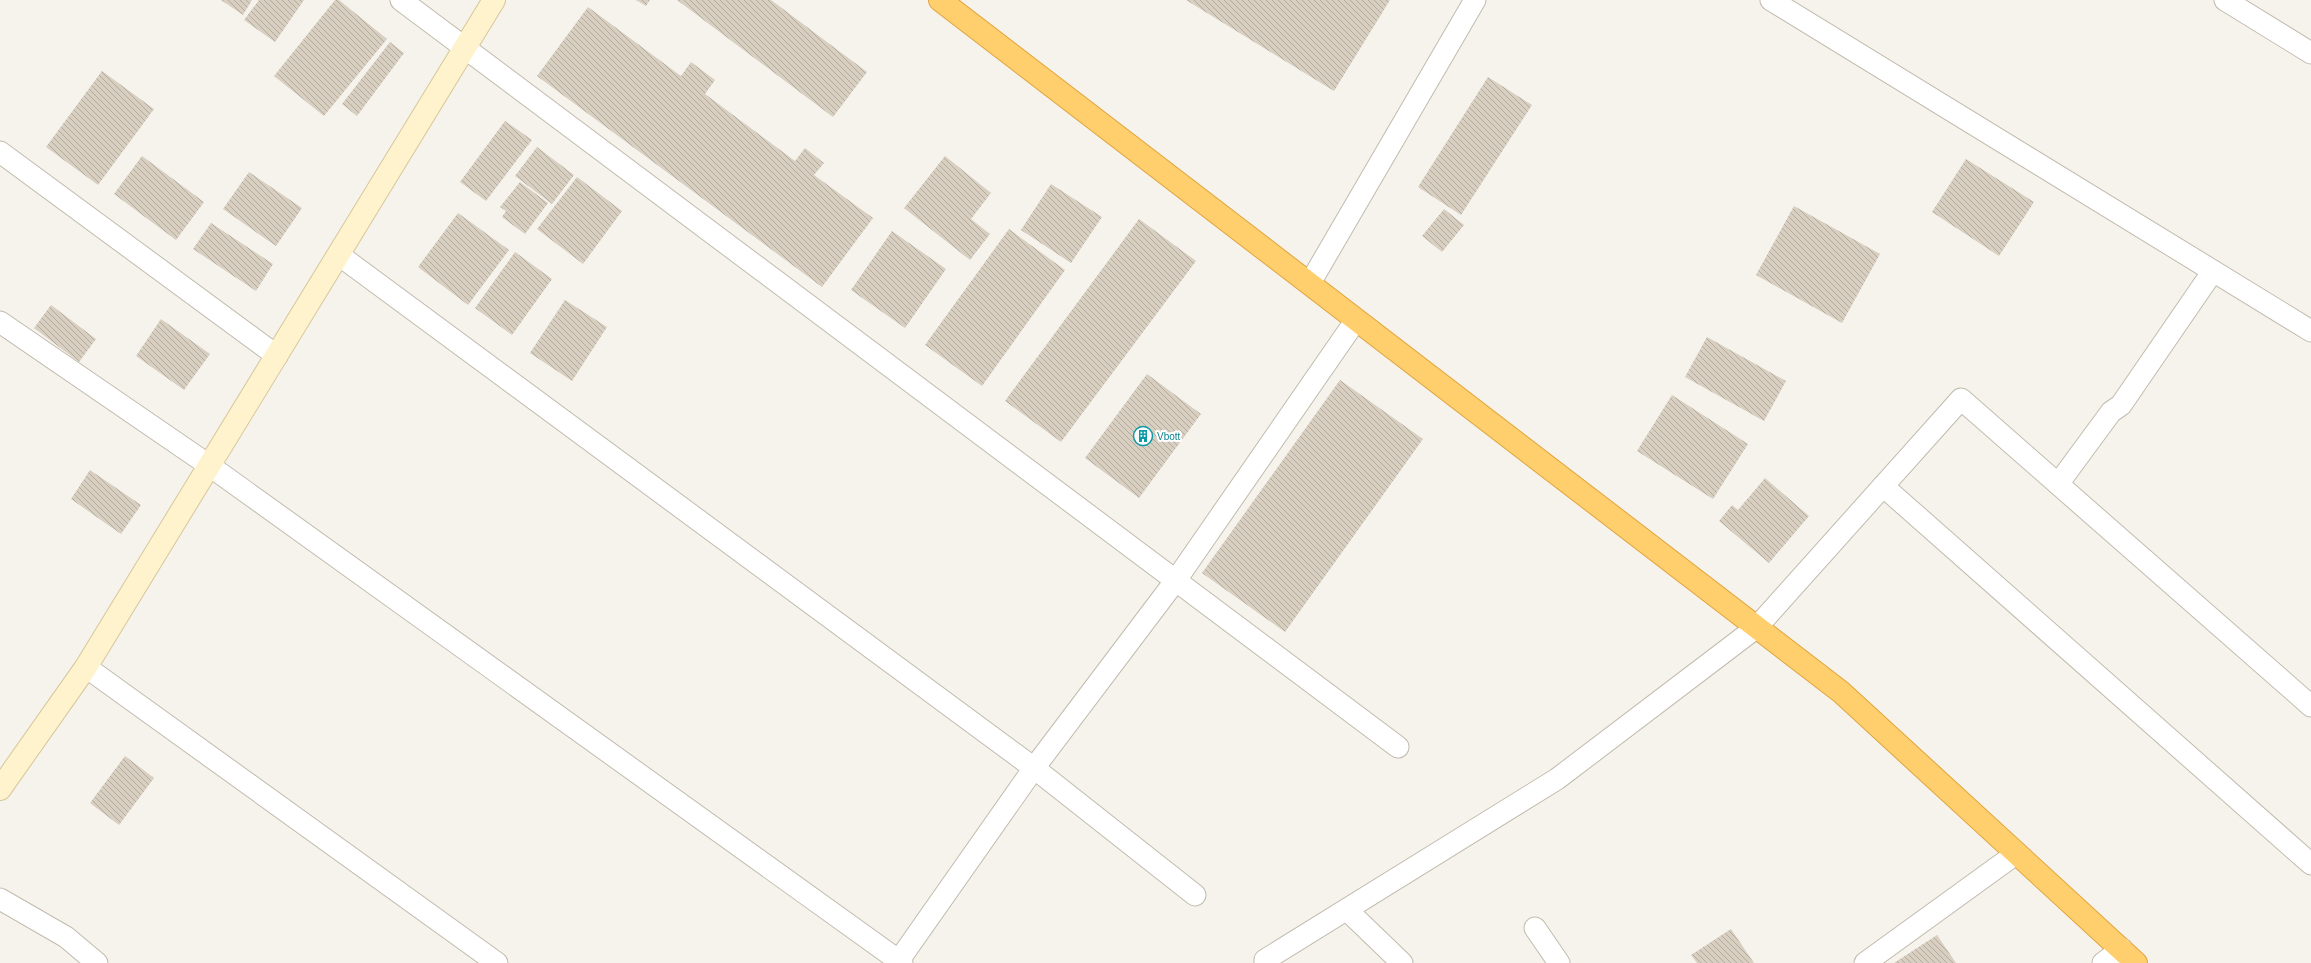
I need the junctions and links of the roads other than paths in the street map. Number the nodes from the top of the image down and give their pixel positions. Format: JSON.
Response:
{"nodes":[{"id":1,"x":401,"y":0,"type":"edge"},
{"id":2,"x":494,"y":0,"type":"edge"},
{"id":3,"x":940,"y":0,"type":"edge"},
{"id":4,"x":1475,"y":0,"type":"edge"},
{"id":5,"x":1771,"y":0,"type":"edge"},
{"id":6,"x":2225,"y":0,"type":"edge"},
{"id":7,"x":466,"y":48,"type":"junction"},
{"id":8,"x":2311,"y":53,"type":"edge"},
{"id":9,"x":0,"y":152,"type":"edge"},
{"id":10,"x":340,"y":255,"type":"junction"},
{"id":11,"x":2213,"y":271,"type":"junction"},
{"id":12,"x":1310,"y":283,"type":"junction"},
{"id":13,"x":1356,"y":320,"type":"junction"},
{"id":14,"x":0,"y":322,"type":"edge"},
{"id":15,"x":2311,"y":331,"type":"edge"},
{"id":16,"x":277,"y":356,"type":"junction"},
{"id":17,"x":210,"y":466,"type":"junction"},
{"id":18,"x":2058,"y":484,"type":"junction"},
{"id":19,"x":1883,"y":486,"type":"junction"},
{"id":20,"x":1176,"y":580,"type":"junction"},
{"id":21,"x":1757,"y":628,"type":"junction"},
{"id":22,"x":86,"y":667,"type":"junction"},
{"id":23,"x":2311,"y":706,"type":"edge"},
{"id":24,"x":1398,"y":747,"type":"dead end"},
{"id":25,"x":1034,"y":768,"type":"junction"},
{"id":26,"x":0,"y":789,"type":"edge"},
{"id":27,"x":2017,"y":853,"type":"junction"},
{"id":28,"x":2311,"y":864,"type":"edge"},
{"id":29,"x":1194,"y":896,"type":"dead end"},
{"id":30,"x":0,"y":899,"type":"edge"},
{"id":31,"x":1347,"y":910,"type":"junction"},
{"id":32,"x":1535,"y":928,"type":"dead end"},
{"id":33,"x":2129,"y":956,"type":"edge"},
{"id":34,"x":899,"y":962,"type":"edge"},
{"id":35,"x":97,"y":963,"type":"edge"},
{"id":36,"x":497,"y":963,"type":"edge"},
{"id":37,"x":1266,"y":963,"type":"edge"},
{"id":38,"x":1402,"y":963,"type":"edge"},
{"id":39,"x":1559,"y":963,"type":"edge"},
{"id":40,"x":1865,"y":963,"type":"edge"},
{"id":41,"x":2103,"y":963,"type":"edge"}],
"edges":[{"from":1,"to":7,"type":"street"},
{"from":2,"to":7,"type":"street"},
{"from":3,"to":12,"type":"highway"},
{"from":4,"to":12,"type":"street"},
{"from":5,"to":11,"type":"street"},
{"from":6,"to":8,"type":"street"},
{"from":7,"to":10,"type":"street"},
{"from":7,"to":20,"type":"street"},
{"from":9,"to":16,"type":"street"},
{"from":10,"to":16,"type":"street"},
{"from":10,"to":25,"type":"street"},
{"from":11,"to":15,"type":"street"},
{"from":11,"to":18,"type":"street"},
{"from":12,"to":13,"type":"highway"},
{"from":13,"to":20,"type":"street"},
{"from":13,"to":21,"type":"highway"},
{"from":14,"to":17,"type":"street"},
{"from":16,"to":17,"type":"street"},
{"from":17,"to":22,"type":"street"},
{"from":17,"to":34,"type":"street"},
{"from":18,"to":19,"type":"street"},
{"from":18,"to":23,"type":"street"},
{"from":19,"to":21,"type":"street"},
{"from":19,"to":28,"type":"street"},
{"from":20,"to":24,"type":"street"},
{"from":20,"to":25,"type":"street"},
{"from":21,"to":27,"type":"highway"},
{"from":21,"to":31,"type":"street"},
{"from":22,"to":26,"type":"street"},
{"from":22,"to":36,"type":"street"},
{"from":25,"to":29,"type":"street"},
{"from":25,"to":34,"type":"street"},
{"from":27,"to":33,"type":"highway"},
{"from":27,"to":40,"type":"street"},
{"from":30,"to":35,"type":"street"},
{"from":31,"to":37,"type":"street"},
{"from":31,"to":38,"type":"street"},
{"from":32,"to":39,"type":"street"},
{"from":33,"to":41,"type":"street"}]}
